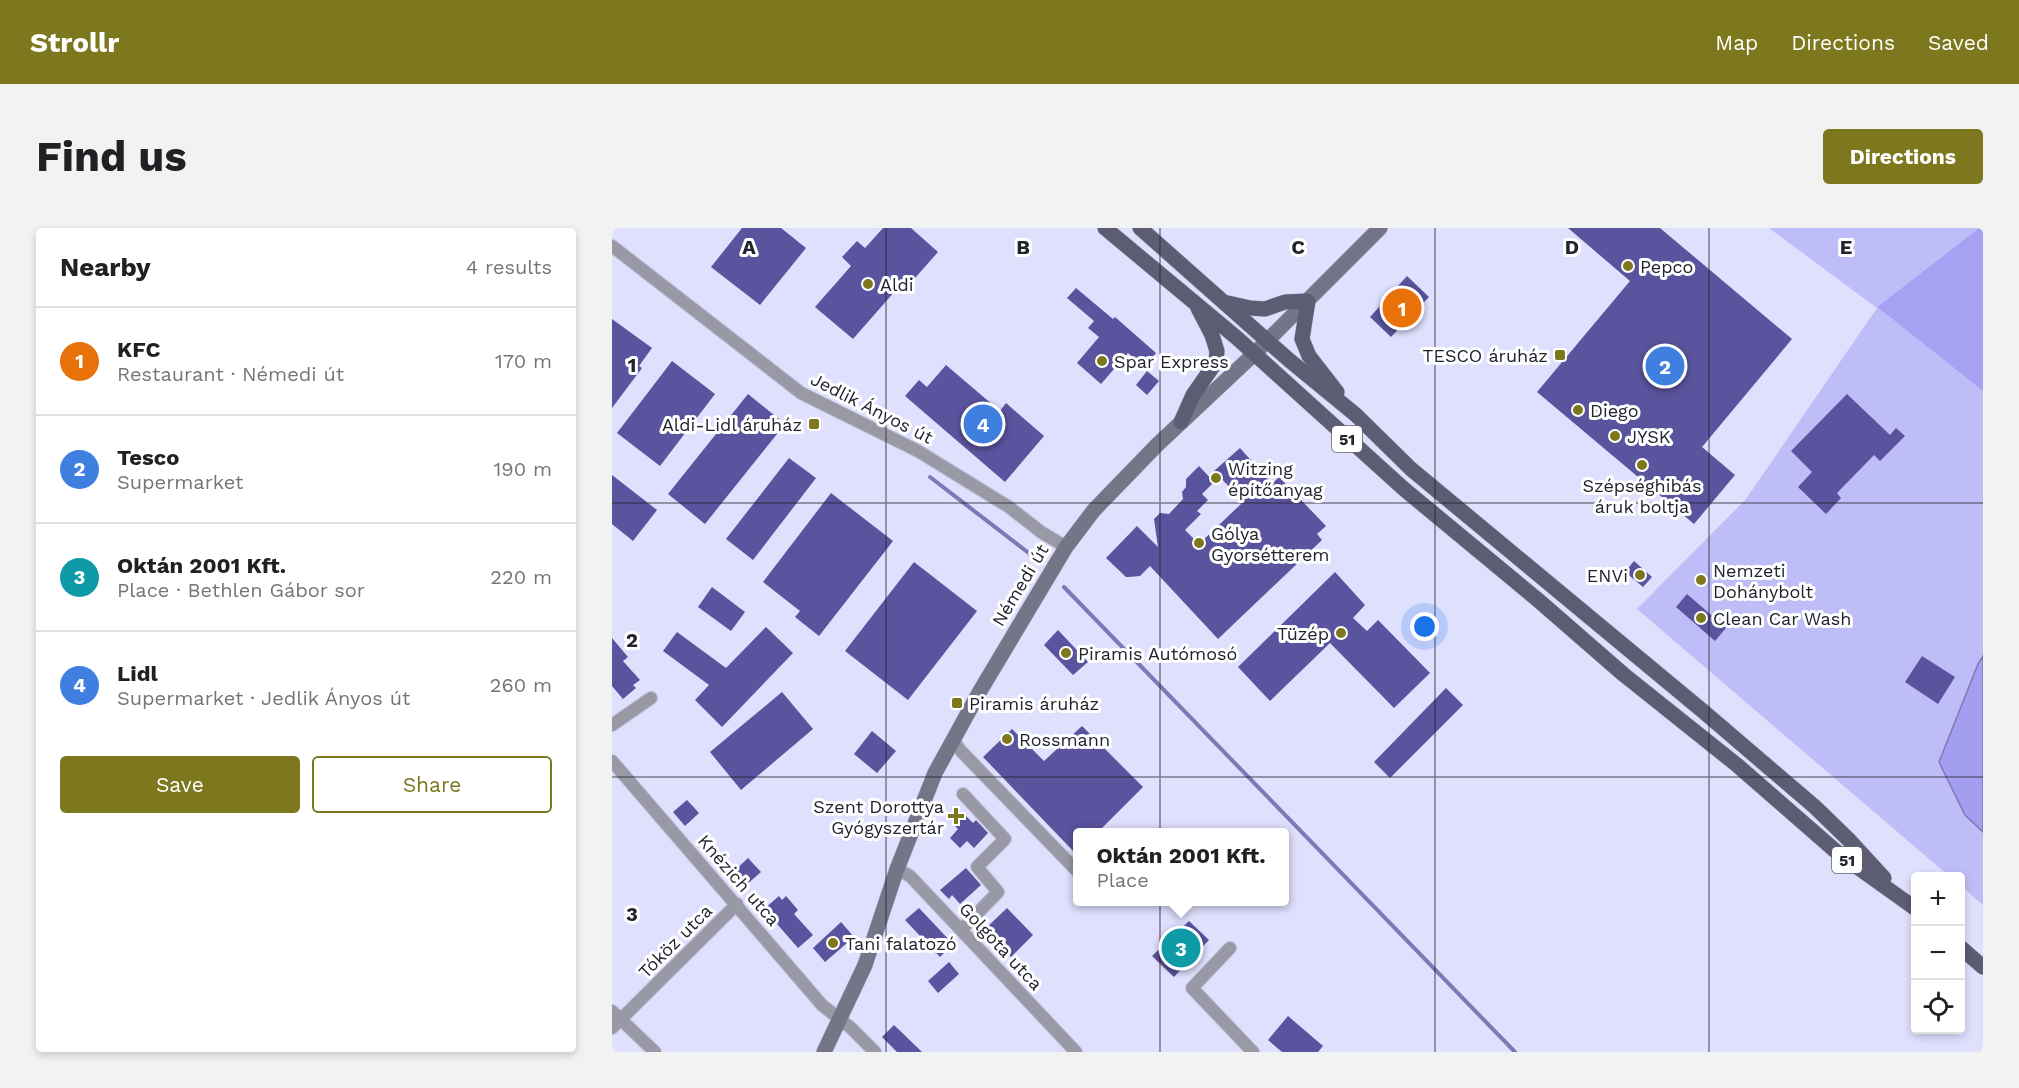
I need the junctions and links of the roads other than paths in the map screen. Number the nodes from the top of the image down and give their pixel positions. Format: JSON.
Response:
{"nodes":[{"id":1,"x":1105,"y":228,"type":"edge"},
{"id":2,"x":1140,"y":228,"type":"edge"},
{"id":3,"x":1380,"y":228,"type":"edge"},
{"id":4,"x":612,"y":246,"type":"edge"},
{"id":5,"x":1223,"y":301,"type":"junction"},
{"id":6,"x":1308,"y":301,"type":"junction"},
{"id":7,"x":1196,"y":302,"type":"junction"},
{"id":8,"x":1267,"y":341,"type":"junction"},
{"id":9,"x":1254,"y":354,"type":"junction"},
{"id":10,"x":1356,"y":415,"type":"junction"},
{"id":11,"x":1181,"y":422,"type":"junction"},
{"id":12,"x":1066,"y":547,"type":"junction"},
{"id":13,"x":651,"y":698,"type":"dead end"},
{"id":14,"x":612,"y":725,"type":"edge"},
{"id":15,"x":953,"y":740,"type":"junction"},
{"id":16,"x":612,"y":761,"type":"edge"},
{"id":17,"x":963,"y":794,"type":"dead end"},
{"id":18,"x":1073,"y":868,"type":"edge"},
{"id":19,"x":897,"y":869,"type":"junction"},
{"id":20,"x":737,"y":904,"type":"junction"},
{"id":21,"x":1910,"y":904,"type":"edge"},
{"id":22,"x":961,"y":930,"type":"junction"},
{"id":23,"x":1230,"y":948,"type":"dead end"},
{"id":24,"x":1965,"y":951,"type":"edge"},
{"id":25,"x":1983,"y":967,"type":"edge"},
{"id":26,"x":615,"y":1020,"type":"edge"},
{"id":27,"x":841,"y":1020,"type":"junction"},
{"id":28,"x":656,"y":1052,"type":"edge"},
{"id":29,"x":824,"y":1052,"type":"edge"},
{"id":30,"x":874,"y":1052,"type":"edge"},
{"id":31,"x":1076,"y":1052,"type":"edge"},
{"id":32,"x":1253,"y":1052,"type":"edge"}],
"edges":[{"from":1,"to":7,"type":"main road","number":"51"},
{"from":2,"to":5,"type":"main road","number":"51"},
{"from":3,"to":6,"type":"main road","name":"Némedi út"},
{"from":4,"to":12,"type":"street","name":"Jedlik Ányos út"},
{"from":5,"to":6,"type":"main road"},
{"from":5,"to":8,"type":"main road","number":"51"},
{"from":6,"to":8,"type":"main road","name":"Némedi út"},
{"from":6,"to":10,"type":"main road"},
{"from":7,"to":9,"type":"main road","number":"51"},
{"from":7,"to":11,"type":"main road"},
{"from":8,"to":9,"type":"main road","name":"Némedi út"},
{"from":8,"to":10,"type":"main road","number":"51"},
{"from":9,"to":11,"type":"main road","name":"Némedi út"},
{"from":9,"to":21,"type":"main road","number":"51"},
{"from":10,"to":21,"type":"main road","number":"51"},
{"from":11,"to":12,"type":"main road","name":"Némedi út"},
{"from":12,"to":15,"type":"main road","name":"Némedi út"},
{"from":13,"to":14,"type":"street"},
{"from":15,"to":18,"type":"street"},
{"from":15,"to":19,"type":"main road","name":"Némedi út"},
{"from":16,"to":20,"type":"street","name":"Knézich utca"},
{"from":17,"to":22,"type":"street"},
{"from":19,"to":22,"type":"street","name":"Golgota utca"},
{"from":19,"to":27,"type":"main road","name":"Némedi út"},
{"from":20,"to":26,"type":"street","name":"Tóköz utca"},
{"from":20,"to":27,"type":"street","name":"Knézich utca"},
{"from":22,"to":31,"type":"street","name":"Golgota utca"},
{"from":23,"to":32,"type":"street"},
{"from":24,"to":25,"type":"main road"},
{"from":26,"to":28,"type":"street"},
{"from":27,"to":29,"type":"main road","name":"Némedi út"},
{"from":27,"to":30,"type":"street","name":"Knézich utca"}]}
